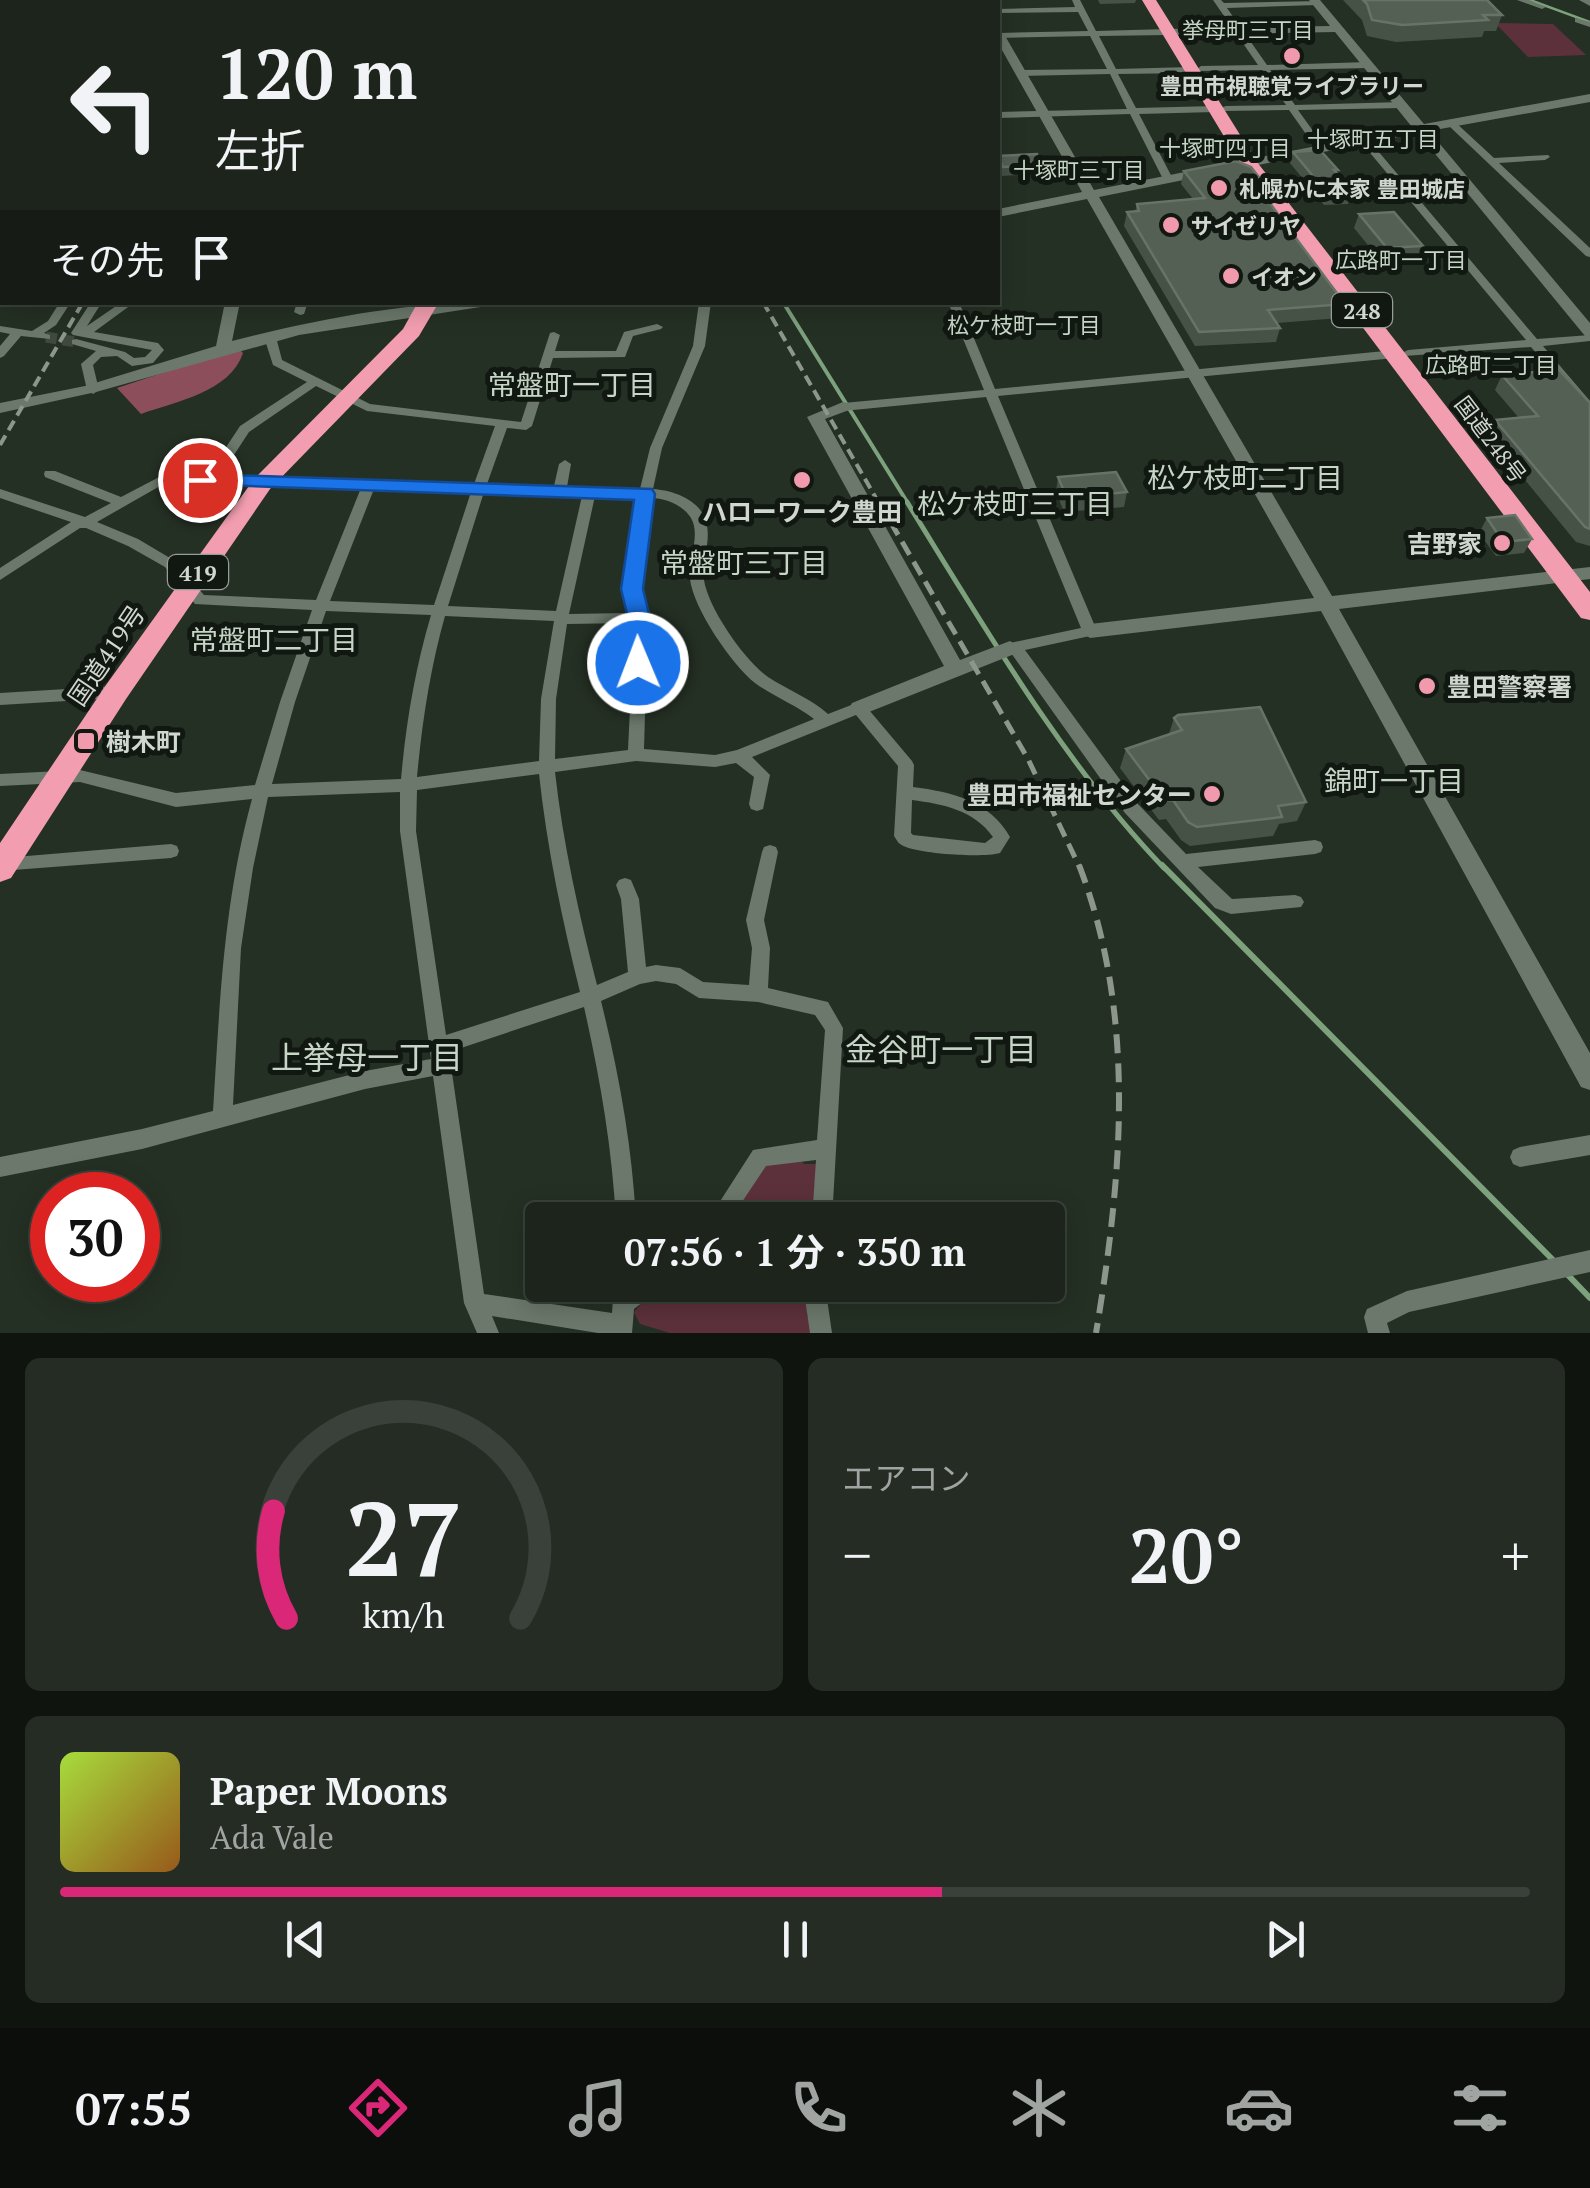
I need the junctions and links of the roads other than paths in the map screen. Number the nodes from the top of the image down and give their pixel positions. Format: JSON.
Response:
{"nodes":[{"id":1,"x":1149,"y":0,"type":"edge"},
{"id":2,"x":1161,"y":0,"type":"edge"},
{"id":3,"x":1521,"y":0,"type":"edge"},
{"id":4,"x":1315,"y":2,"type":"edge"},
{"id":5,"x":1219,"y":3,"type":"edge"},
{"id":6,"x":1078,"y":4,"type":"edge"},
{"id":7,"x":1542,"y":7,"type":"dead end"},
{"id":8,"x":1000,"y":11,"type":"edge"},
{"id":9,"x":1578,"y":20,"type":"dead end"},
{"id":10,"x":1590,"y":25,"type":"edge"},
{"id":11,"x":1339,"y":29,"type":"junction"},
{"id":12,"x":1239,"y":31,"type":"junction"},
{"id":13,"x":1175,"y":32,"type":"junction"},
{"id":14,"x":1093,"y":33,"type":"junction"},
{"id":15,"x":1000,"y":35,"type":"edge"},
{"id":16,"x":1000,"y":38,"type":"edge"},
{"id":17,"x":1369,"y":65,"type":"junction"},
{"id":18,"x":1264,"y":67,"type":"junction"},
{"id":19,"x":1196,"y":69,"type":"junction"},
{"id":20,"x":1113,"y":71,"type":"junction"},
{"id":21,"x":1020,"y":73,"type":"junction"},
{"id":22,"x":1588,"y":100,"type":"edge"},
{"id":23,"x":1402,"y":104,"type":"junction"},
{"id":24,"x":1291,"y":107,"type":"junction"},
{"id":25,"x":1221,"y":109,"type":"junction"},
{"id":26,"x":1134,"y":112,"type":"junction"},
{"id":27,"x":1042,"y":114,"type":"junction"},
{"id":28,"x":1000,"y":116,"type":"edge"},
{"id":29,"x":1451,"y":123,"type":"junction"},
{"id":30,"x":1421,"y":128,"type":"junction"},
{"id":31,"x":1364,"y":140,"type":"junction"},
{"id":32,"x":1322,"y":149,"type":"junction"},
{"id":33,"x":1546,"y":157,"type":"dead end"},
{"id":34,"x":1491,"y":161,"type":"junction"},
{"id":35,"x":1255,"y":162,"type":"junction"},
{"id":36,"x":1168,"y":179,"type":"junction"},
{"id":37,"x":1087,"y":195,"type":"junction"},
{"id":38,"x":1000,"y":212,"type":"edge"},
{"id":39,"x":1590,"y":254,"type":"edge"},
{"id":40,"x":64,"y":305,"type":"edge"},
{"id":41,"x":95,"y":305,"type":"edge"},
{"id":42,"x":126,"y":305,"type":"edge"},
{"id":43,"x":232,"y":305,"type":"edge"},
{"id":44,"x":705,"y":305,"type":"edge"},
{"id":45,"x":954,"y":305,"type":"edge"},
{"id":46,"x":428,"y":306,"type":"edge"},
{"id":47,"x":657,"y":327,"type":"dead end"},
{"id":48,"x":0,"y":329,"type":"edge"},
{"id":49,"x":18,"y":332,"type":"junction"},
{"id":50,"x":554,"y":335,"type":"dead end"},
{"id":51,"x":1590,"y":335,"type":"edge"},
{"id":52,"x":270,"y":336,"type":"junction"},
{"id":53,"x":79,"y":339,"type":"junction"},
{"id":54,"x":1535,"y":343,"type":"junction"},
{"id":55,"x":223,"y":349,"type":"junction"},
{"id":56,"x":112,"y":352,"type":"junction"},
{"id":57,"x":0,"y":354,"type":"edge"},
{"id":58,"x":549,"y":354,"type":"junction"},
{"id":59,"x":1402,"y":354,"type":"junction"},
{"id":60,"x":1194,"y":373,"type":"junction"},
{"id":61,"x":314,"y":382,"type":"junction"},
{"id":62,"x":93,"y":390,"type":"junction"},
{"id":63,"x":990,"y":392,"type":"junction"},
{"id":64,"x":347,"y":399,"type":"junction"},
{"id":65,"x":848,"y":406,"type":"joint"},
{"id":66,"x":0,"y":408,"type":"edge"},
{"id":67,"x":1590,"y":410,"type":"edge"},
{"id":68,"x":502,"y":424,"type":"junction"},
{"id":69,"x":227,"y":455,"type":"dead end"},
{"id":70,"x":565,"y":464,"type":"dead end"},
{"id":71,"x":50,"y":474,"type":"dead end"},
{"id":72,"x":262,"y":484,"type":"junction"},
{"id":73,"x":368,"y":487,"type":"junction"},
{"id":74,"x":478,"y":489,"type":"junction"},
{"id":75,"x":560,"y":490,"type":"junction"},
{"id":76,"x":590,"y":491,"type":"junction"},
{"id":77,"x":0,"y":494,"type":"edge"},
{"id":78,"x":645,"y":494,"type":"junction"},
{"id":79,"x":122,"y":502,"type":"junction"},
{"id":80,"x":81,"y":524,"type":"junction"},
{"id":81,"x":0,"y":575,"type":"edge"},
{"id":82,"x":1582,"y":576,"type":"edge"},
{"id":83,"x":191,"y":583,"type":"junction"},
{"id":84,"x":1326,"y":603,"type":"junction"},
{"id":85,"x":319,"y":604,"type":"junction"},
{"id":86,"x":440,"y":611,"type":"junction"},
{"id":87,"x":1590,"y":611,"type":"edge"},
{"id":88,"x":562,"y":618,"type":"junction"},
{"id":89,"x":639,"y":618,"type":"junction"},
{"id":90,"x":1090,"y":631,"type":"junction"},
{"id":91,"x":1013,"y":647,"type":"junction"},
{"id":92,"x":955,"y":668,"type":"junction"},
{"id":93,"x":116,"y":692,"type":"junction"},
{"id":94,"x":0,"y":699,"type":"edge"},
{"id":95,"x":860,"y":708,"type":"junction"},
{"id":96,"x":826,"y":722,"type":"junction"},
{"id":97,"x":636,"y":755,"type":"junction"},
{"id":98,"x":738,"y":756,"type":"junction"},
{"id":99,"x":547,"y":768,"type":"junction"},
{"id":100,"x":62,"y":775,"type":"junction"},
{"id":101,"x":0,"y":780,"type":"edge"},
{"id":102,"x":406,"y":785,"type":"junction"},
{"id":103,"x":262,"y":791,"type":"junction"},
{"id":104,"x":903,"y":792,"type":"junction"},
{"id":105,"x":757,"y":804,"type":"dead end"},
{"id":106,"x":1316,"y":848,"type":"dead end"},
{"id":107,"x":171,"y":851,"type":"dead end"},
{"id":108,"x":770,"y":852,"type":"dead end"},
{"id":109,"x":1181,"y":862,"type":"junction"},
{"id":110,"x":2,"y":867,"type":"edge"},
{"id":111,"x":624,"y":886,"type":"dead end"},
{"id":112,"x":1295,"y":902,"type":"dead end"},
{"id":113,"x":638,"y":976,"type":"junction"},
{"id":114,"x":758,"y":994,"type":"junction"},
{"id":115,"x":588,"y":997,"type":"junction"},
{"id":116,"x":440,"y":1056,"type":"junction"},
{"id":117,"x":1590,"y":1078,"type":"edge"},
{"id":118,"x":224,"y":1116,"type":"junction"},
{"id":119,"x":1590,"y":1146,"type":"edge"},
{"id":120,"x":826,"y":1149,"type":"junction"},
{"id":121,"x":1520,"y":1157,"type":"dead end"},
{"id":122,"x":0,"y":1167,"type":"edge"},
{"id":123,"x":625,"y":1202,"type":"edge"},
{"id":124,"x":730,"y":1202,"type":"edge"},
{"id":125,"x":823,"y":1202,"type":"edge"},
{"id":126,"x":1585,"y":1263,"type":"edge"},
{"id":127,"x":624,"y":1302,"type":"edge"},
{"id":128,"x":817,"y":1302,"type":"edge"},
{"id":129,"x":475,"y":1303,"type":"junction"},
{"id":130,"x":622,"y":1329,"type":"edge"},
{"id":131,"x":488,"y":1333,"type":"edge"},
{"id":132,"x":822,"y":1333,"type":"edge"},
{"id":133,"x":1379,"y":1333,"type":"edge"}],
"edges":[{"from":1,"to":13,"type":"highway","name":"国道248号","number":"248"},
{"from":2,"to":13,"type":"highway","name":"国道248号","number":"248"},
{"from":3,"to":7,"type":"street"},
{"from":4,"to":5,"type":"street"},
{"from":4,"to":11,"type":"street"},
{"from":5,"to":12,"type":"street"},
{"from":6,"to":8,"type":"street"},
{"from":6,"to":14,"type":"street"},
{"from":9,"to":10,"type":"street"},
{"from":11,"to":12,"type":"street"},
{"from":11,"to":17,"type":"street"},
{"from":12,"to":13,"type":"street"},
{"from":12,"to":18,"type":"street"},
{"from":13,"to":14,"type":"street"},
{"from":13,"to":19,"type":"highway","name":"国道248号","number":"248"},
{"from":14,"to":15,"type":"street"},
{"from":14,"to":20,"type":"street"},
{"from":16,"to":21,"type":"street"},
{"from":17,"to":18,"type":"street"},
{"from":17,"to":23,"type":"street"},
{"from":18,"to":19,"type":"street"},
{"from":18,"to":24,"type":"street"},
{"from":19,"to":20,"type":"street"},
{"from":19,"to":25,"type":"highway","name":"国道248号","number":"248"},
{"from":20,"to":21,"type":"street"},
{"from":20,"to":26,"type":"street"},
{"from":21,"to":27,"type":"street"},
{"from":22,"to":29,"type":"street"},
{"from":23,"to":24,"type":"street"},
{"from":23,"to":30,"type":"street"},
{"from":24,"to":25,"type":"street"},
{"from":24,"to":32,"type":"street"},
{"from":25,"to":26,"type":"street"},
{"from":25,"to":35,"type":"highway","name":"国道248号","number":"248"},
{"from":26,"to":27,"type":"street"},
{"from":26,"to":36,"type":"street"},
{"from":27,"to":28,"type":"street"},
{"from":27,"to":37,"type":"street"},
{"from":29,"to":30,"type":"street"},
{"from":29,"to":34,"type":"street"},
{"from":30,"to":31,"type":"street"},
{"from":30,"to":51,"type":"street"},
{"from":31,"to":32,"type":"street"},
{"from":31,"to":54,"type":"street"},
{"from":32,"to":35,"type":"street"},
{"from":33,"to":34,"type":"street"},
{"from":34,"to":39,"type":"street"},
{"from":35,"to":36,"type":"street"},
{"from":35,"to":59,"type":"highway","name":"国道248号","number":"248"},
{"from":36,"to":37,"type":"street"},
{"from":37,"to":38,"type":"street"},
{"from":37,"to":60,"type":"street"},
{"from":40,"to":49,"type":"street"},
{"from":41,"to":53,"type":"street"},
{"from":42,"to":53,"type":"street"},
{"from":43,"to":55,"type":"street"},
{"from":44,"to":78,"type":"street"},
{"from":45,"to":63,"type":"street"},
{"from":46,"to":52,"type":"street"},
{"from":46,"to":64,"type":"highway","name":"国道419号","number":"419"},
{"from":47,"to":58,"type":"street"},
{"from":48,"to":49,"type":"street"},
{"from":49,"to":57,"type":"street"},
{"from":50,"to":58,"type":"street"},
{"from":51,"to":54,"type":"street"},
{"from":52,"to":55,"type":"street"},
{"from":52,"to":61,"type":"street"},
{"from":53,"to":56,"type":"street"},
{"from":53,"to":56,"type":"street"},
{"from":54,"to":59,"type":"street"},
{"from":54,"to":67,"type":"street"},
{"from":55,"to":62,"type":"street"},
{"from":56,"to":62,"type":"street"},
{"from":58,"to":68,"type":"street"},
{"from":59,"to":60,"type":"street"},
{"from":59,"to":82,"type":"highway","name":"国道248号","number":"248"},
{"from":60,"to":63,"type":"street"},
{"from":60,"to":84,"type":"street"},
{"from":61,"to":64,"type":"street"},
{"from":61,"to":69,"type":"street"},
{"from":62,"to":66,"type":"street"},
{"from":63,"to":65,"type":"street"},
{"from":63,"to":90,"type":"street"},
{"from":64,"to":68,"type":"street"},
{"from":64,"to":72,"type":"highway","name":"国道419号","number":"419"},
{"from":65,"to":92,"type":"street"},
{"from":68,"to":74,"type":"street"},
{"from":70,"to":75,"type":"street"},
{"from":71,"to":79,"type":"street"},
{"from":72,"to":73,"type":"street"},
{"from":72,"to":79,"type":"street"},
{"from":72,"to":83,"type":"highway","name":"国道419号","number":"419"},
{"from":73,"to":74,"type":"street"},
{"from":73,"to":85,"type":"street"},
{"from":74,"to":75,"type":"street"},
{"from":74,"to":86,"type":"street"},
{"from":75,"to":76,"type":"street"},
{"from":76,"to":78,"type":"street"},
{"from":76,"to":88,"type":"street"},
{"from":77,"to":80,"type":"street"},
{"from":78,"to":89,"type":"street"},
{"from":78,"to":96,"type":"street"},
{"from":79,"to":80,"type":"street"},
{"from":80,"to":81,"type":"street"},
{"from":80,"to":83,"type":"street"},
{"from":82,"to":84,"type":"street"},
{"from":82,"to":87,"type":"highway","name":"国道248号","number":"248"},
{"from":83,"to":85,"type":"street"},
{"from":83,"to":93,"type":"highway","name":"国道419号","number":"419"},
{"from":84,"to":90,"type":"street"},
{"from":84,"to":117,"type":"street"},
{"from":85,"to":86,"type":"street"},
{"from":85,"to":103,"type":"street"},
{"from":86,"to":88,"type":"street"},
{"from":86,"to":102,"type":"street"},
{"from":88,"to":89,"type":"street"},
{"from":88,"to":99,"type":"street"},
{"from":89,"to":97,"type":"street"},
{"from":90,"to":91,"type":"street"},
{"from":91,"to":92,"type":"street"},
{"from":91,"to":109,"type":"street"},
{"from":92,"to":95,"type":"street"},
{"from":93,"to":94,"type":"street"},
{"from":93,"to":100,"type":"highway","name":"国道419号","number":"419"},
{"from":95,"to":96,"type":"street"},
{"from":95,"to":104,"type":"street"},
{"from":96,"to":98,"type":"street"},
{"from":97,"to":98,"type":"street"},
{"from":97,"to":99,"type":"street"},
{"from":98,"to":105,"type":"street"},
{"from":99,"to":102,"type":"street"},
{"from":99,"to":115,"type":"street"},
{"from":100,"to":101,"type":"street"},
{"from":100,"to":103,"type":"street"},
{"from":100,"to":110,"type":"highway","name":"国道419号","number":"419"},
{"from":102,"to":103,"type":"street"},
{"from":102,"to":116,"type":"street"},
{"from":103,"to":118,"type":"street"},
{"from":104,"to":104,"type":"street"},
{"from":106,"to":109,"type":"street"},
{"from":107,"to":110,"type":"street"},
{"from":108,"to":114,"type":"street"},
{"from":109,"to":112,"type":"street"},
{"from":111,"to":113,"type":"street"},
{"from":113,"to":114,"type":"street"},
{"from":113,"to":115,"type":"street"},
{"from":114,"to":120,"type":"street"},
{"from":115,"to":116,"type":"street"},
{"from":115,"to":123,"type":"street"},
{"from":116,"to":118,"type":"street"},
{"from":116,"to":129,"type":"street"},
{"from":118,"to":122,"type":"street"},
{"from":119,"to":121,"type":"street"},
{"from":120,"to":124,"type":"street"},
{"from":120,"to":125,"type":"street"},
{"from":126,"to":133,"type":"street"},
{"from":127,"to":130,"type":"street"},
{"from":128,"to":132,"type":"street"},
{"from":129,"to":130,"type":"street"},
{"from":129,"to":131,"type":"street"}]}
